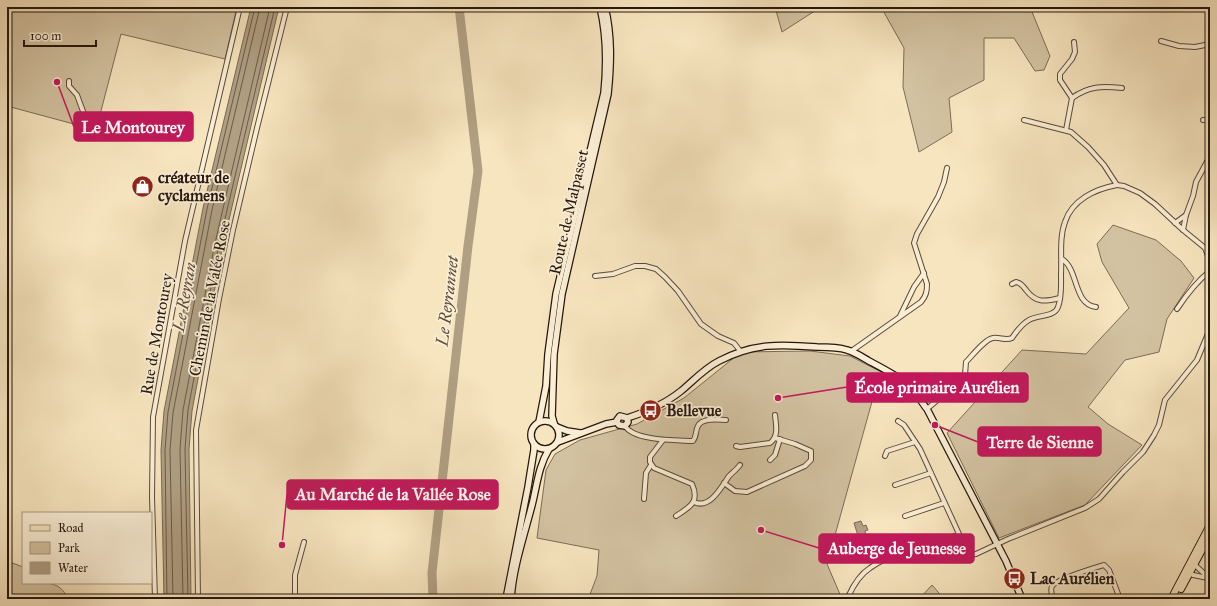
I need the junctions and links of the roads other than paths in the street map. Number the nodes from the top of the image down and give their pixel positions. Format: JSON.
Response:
{"nodes":[{"id":1,"x":240,"y":7,"type":"edge"},
{"id":2,"x":287,"y":7,"type":"edge"},
{"id":3,"x":600,"y":7,"type":"edge"},
{"id":4,"x":605,"y":7,"type":"edge"},
{"id":5,"x":1161,"y":41,"type":"dead end"},
{"id":6,"x":1074,"y":42,"type":"dead end"},
{"id":7,"x":1210,"y":44,"type":"edge"},
{"id":8,"x":68,"y":81,"type":"dead end"},
{"id":9,"x":1122,"y":88,"type":"dead end"},
{"id":10,"x":1072,"y":98,"type":"junction"},
{"id":11,"x":84,"y":114,"type":"dead end"},
{"id":12,"x":1024,"y":120,"type":"dead end"},
{"id":13,"x":1203,"y":120,"type":"dead end"},
{"id":14,"x":1210,"y":120,"type":"edge"},
{"id":15,"x":1066,"y":130,"type":"junction"},
{"id":16,"x":1210,"y":156,"type":"edge"},
{"id":17,"x":947,"y":168,"type":"dead end"},
{"id":18,"x":1116,"y":185,"type":"junction"},
{"id":19,"x":1186,"y":216,"type":"junction"},
{"id":20,"x":1175,"y":223,"type":"junction"},
{"id":21,"x":1183,"y":230,"type":"junction"},
{"id":22,"x":1062,"y":259,"type":"junction"},
{"id":23,"x":1210,"y":261,"type":"edge"},
{"id":24,"x":1210,"y":271,"type":"edge"},
{"id":25,"x":924,"y":273,"type":"junction"},
{"id":26,"x":595,"y":276,"type":"dead end"},
{"id":27,"x":1012,"y":284,"type":"dead end"},
{"id":28,"x":1060,"y":298,"type":"junction"},
{"id":29,"x":1096,"y":307,"type":"dead end"},
{"id":30,"x":1177,"y":309,"type":"dead end"},
{"id":31,"x":900,"y":317,"type":"junction"},
{"id":32,"x":1210,"y":329,"type":"edge"},
{"id":33,"x":741,"y":352,"type":"junction"},
{"id":34,"x":852,"y":352,"type":"junction"},
{"id":35,"x":927,"y":409,"type":"junction"},
{"id":36,"x":774,"y":415,"type":"dead end"},
{"id":37,"x":627,"y":418,"type":"junction"},
{"id":38,"x":726,"y":420,"type":"dead end"},
{"id":39,"x":898,"y":421,"type":"dead end"},
{"id":40,"x":540,"y":422,"type":"junction"},
{"id":41,"x":617,"y":422,"type":"junction"},
{"id":42,"x":555,"y":425,"type":"junction"},
{"id":43,"x":625,"y":426,"type":"junction"},
{"id":44,"x":584,"y":433,"type":"junction"},
{"id":45,"x":775,"y":438,"type":"junction"},
{"id":46,"x":663,"y":440,"type":"junction"},
{"id":47,"x":780,"y":440,"type":"junction"},
{"id":48,"x":558,"y":442,"type":"junction"},
{"id":49,"x":915,"y":442,"type":"junction"},
{"id":50,"x":534,"y":445,"type":"junction"},
{"id":51,"x":736,"y":446,"type":"dead end"},
{"id":52,"x":548,"y":449,"type":"junction"},
{"id":53,"x":885,"y":456,"type":"dead end"},
{"id":54,"x":770,"y":460,"type":"dead end"},
{"id":55,"x":651,"y":465,"type":"junction"},
{"id":56,"x":740,"y":465,"type":"dead end"},
{"id":57,"x":931,"y":473,"type":"junction"},
{"id":58,"x":724,"y":484,"type":"junction"},
{"id":59,"x":895,"y":485,"type":"dead end"},
{"id":60,"x":644,"y":499,"type":"dead end"},
{"id":61,"x":694,"y":502,"type":"junction"},
{"id":62,"x":944,"y":503,"type":"junction"},
{"id":63,"x":676,"y":516,"type":"dead end"},
{"id":64,"x":905,"y":516,"type":"dead end"},
{"id":65,"x":1210,"y":526,"type":"edge"},
{"id":66,"x":959,"y":535,"type":"junction"},
{"id":67,"x":304,"y":542,"type":"dead end"},
{"id":68,"x":997,"y":544,"type":"junction"},
{"id":69,"x":1192,"y":564,"type":"junction"},
{"id":70,"x":1188,"y":572,"type":"junction"},
{"id":71,"x":1210,"y":579,"type":"edge"},
{"id":72,"x":848,"y":597,"type":"dead end"},
{"id":73,"x":156,"y":599,"type":"edge"},
{"id":74,"x":198,"y":599,"type":"edge"},
{"id":75,"x":295,"y":599,"type":"edge"},
{"id":76,"x":506,"y":599,"type":"edge"},
{"id":77,"x":511,"y":599,"type":"edge"},
{"id":78,"x":1022,"y":599,"type":"edge"},
{"id":79,"x":1053,"y":599,"type":"edge"},
{"id":80,"x":1120,"y":599,"type":"edge"},
{"id":81,"x":1171,"y":599,"type":"edge"},
{"id":82,"x":1175,"y":599,"type":"edge"}],
"edges":[{"from":1,"to":73,"type":"street","name":"Rue de Montourey"},
{"from":2,"to":74,"type":"street","name":"Chemin de la Valée Rose"},
{"from":3,"to":40,"type":"main road","name":"Route de Malpasset"},
{"from":4,"to":42,"type":"main road","name":"Route de Malpasset"},
{"from":5,"to":7,"type":"street"},
{"from":6,"to":10,"type":"street"},
{"from":8,"to":11,"type":"street"},
{"from":9,"to":10,"type":"street"},
{"from":10,"to":15,"type":"street"},
{"from":12,"to":15,"type":"street"},
{"from":13,"to":14,"type":"street"},
{"from":15,"to":18,"type":"street"},
{"from":16,"to":19,"type":"street"},
{"from":17,"to":25,"type":"street"},
{"from":18,"to":20,"type":"street"},
{"from":18,"to":22,"type":"street"},
{"from":19,"to":20,"type":"street"},
{"from":19,"to":21,"type":"street"},
{"from":20,"to":21,"type":"street"},
{"from":21,"to":23,"type":"street"},
{"from":22,"to":28,"type":"street"},
{"from":22,"to":29,"type":"street"},
{"from":24,"to":30,"type":"street"},
{"from":25,"to":31,"type":"street"},
{"from":25,"to":31,"type":"street"},
{"from":26,"to":33,"type":"street"},
{"from":27,"to":28,"type":"street"},
{"from":28,"to":35,"type":"street"},
{"from":31,"to":34,"type":"street"},
{"from":32,"to":68,"type":"street"},
{"from":33,"to":34,"type":"main road"},
{"from":33,"to":37,"type":"main road"},
{"from":34,"to":35,"type":"main road"},
{"from":35,"to":68,"type":"main road"},
{"from":36,"to":45,"type":"street"},
{"from":37,"to":41,"type":"main road"},
{"from":37,"to":43,"type":"main road"},
{"from":38,"to":46,"type":"street"},
{"from":39,"to":49,"type":"street"},
{"from":40,"to":42,"type":"main road"},
{"from":40,"to":50,"type":"main road"},
{"from":41,"to":43,"type":"main road"},
{"from":41,"to":44,"type":"main road"},
{"from":42,"to":44,"type":"main road"},
{"from":42,"to":48,"type":"main road"},
{"from":43,"to":46,"type":"street"},
{"from":44,"to":48,"type":"main road"},
{"from":45,"to":47,"type":"street"},
{"from":45,"to":51,"type":"street"},
{"from":46,"to":55,"type":"street"},
{"from":47,"to":54,"type":"street"},
{"from":47,"to":58,"type":"street"},
{"from":48,"to":52,"type":"main road"},
{"from":49,"to":53,"type":"street"},
{"from":49,"to":57,"type":"street"},
{"from":50,"to":52,"type":"main road"},
{"from":50,"to":76,"type":"main road"},
{"from":52,"to":77,"type":"main road"},
{"from":55,"to":60,"type":"street"},
{"from":55,"to":61,"type":"street"},
{"from":56,"to":58,"type":"street"},
{"from":57,"to":59,"type":"street"},
{"from":57,"to":62,"type":"street"},
{"from":58,"to":61,"type":"street"},
{"from":61,"to":63,"type":"street"},
{"from":62,"to":64,"type":"street"},
{"from":62,"to":66,"type":"street"},
{"from":65,"to":69,"type":"main road"},
{"from":66,"to":68,"type":"street"},
{"from":66,"to":72,"type":"street"},
{"from":67,"to":75,"type":"street"},
{"from":68,"to":78,"type":"main road"},
{"from":69,"to":70,"type":"main road"},
{"from":69,"to":71,"type":"street"},
{"from":70,"to":71,"type":"street"},
{"from":70,"to":81,"type":"main road"},
{"from":70,"to":82,"type":"main road"},
{"from":79,"to":80,"type":"street"}]}
